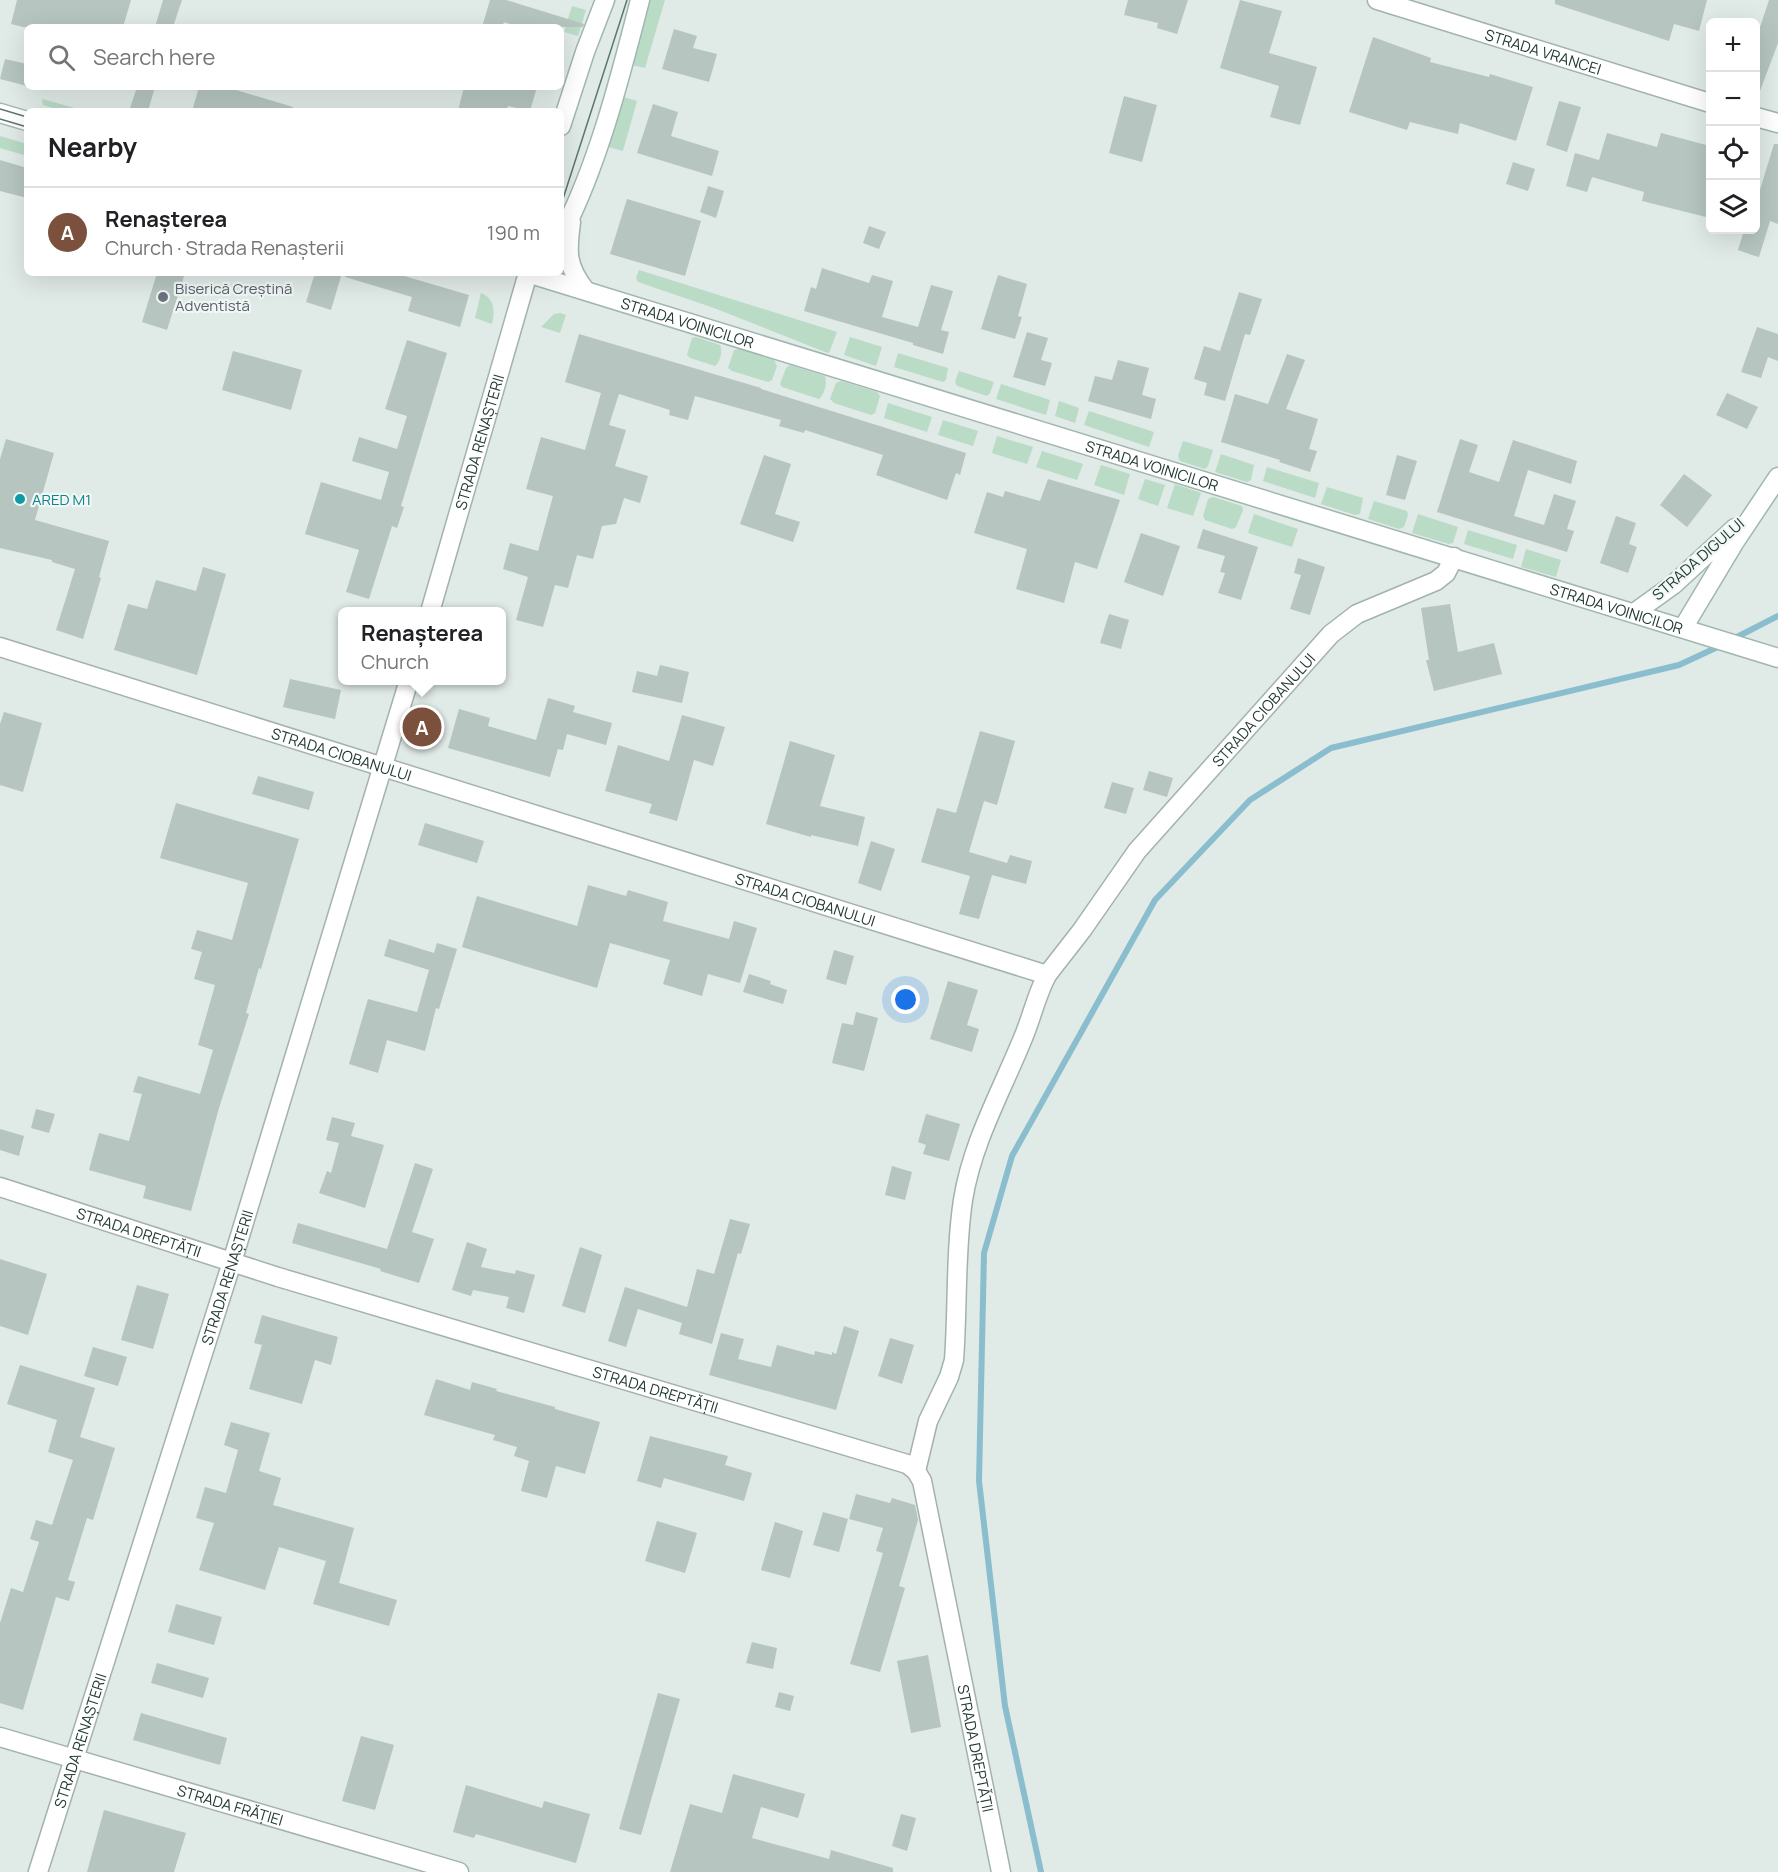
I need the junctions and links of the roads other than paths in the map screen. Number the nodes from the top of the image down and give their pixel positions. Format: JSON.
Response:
{"nodes":[{"id":1,"x":605,"y":0,"type":"edge"},
{"id":2,"x":640,"y":0,"type":"edge"},
{"id":3,"x":1377,"y":0,"type":"edge"},
{"id":4,"x":1706,"y":102,"type":"edge"},
{"id":5,"x":0,"y":113,"type":"edge"},
{"id":6,"x":564,"y":117,"type":"edge"},
{"id":7,"x":1760,"y":118,"type":"edge"},
{"id":8,"x":24,"y":120,"type":"edge"},
{"id":9,"x":1778,"y":123,"type":"edge"},
{"id":10,"x":573,"y":213,"type":"junction"},
{"id":11,"x":564,"y":230,"type":"edge"},
{"id":12,"x":527,"y":276,"type":"edge"},
{"id":13,"x":538,"y":276,"type":"edge"},
{"id":14,"x":585,"y":290,"type":"junction"},
{"id":15,"x":1778,"y":477,"type":"edge"},
{"id":16,"x":1760,"y":503,"type":"junction"},
{"id":17,"x":1454,"y":557,"type":"junction"},
{"id":18,"x":431,"y":607,"type":"edge"},
{"id":19,"x":1634,"y":613,"type":"junction"},
{"id":20,"x":1688,"y":630,"type":"junction"},
{"id":21,"x":0,"y":647,"type":"edge"},
{"id":22,"x":1778,"y":658,"type":"edge"},
{"id":23,"x":409,"y":685,"type":"edge"},
{"id":24,"x":384,"y":767,"type":"junction"},
{"id":25,"x":1047,"y":975,"type":"junction"},
{"id":26,"x":0,"y":1187,"type":"edge"},
{"id":27,"x":232,"y":1262,"type":"junction"},
{"id":28,"x":916,"y":1471,"type":"junction"},
{"id":29,"x":0,"y":1737,"type":"edge"},
{"id":30,"x":73,"y":1758,"type":"junction"},
{"id":31,"x":38,"y":1872,"type":"edge"},
{"id":32,"x":459,"y":1872,"type":"edge"},
{"id":33,"x":1001,"y":1872,"type":"edge"}],
"edges":[{"from":1,"to":6,"type":"street"},
{"from":2,"to":10,"type":"street"},
{"from":3,"to":4,"type":"street","name":"STRADA VRANCEI"},
{"from":5,"to":8,"type":"street"},
{"from":7,"to":9,"type":"street"},
{"from":10,"to":11,"type":"street"},
{"from":10,"to":14,"type":"street"},
{"from":12,"to":18,"type":"street","name":"STRADA RENAȘTERII"},
{"from":13,"to":14,"type":"street","name":"STRADA VOINICILOR"},
{"from":14,"to":17,"type":"street","name":"STRADA VOINICILOR"},
{"from":15,"to":16,"type":"street","name":"STRADA DIGULUI"},
{"from":16,"to":19,"type":"street","name":"STRADA DIGULUI"},
{"from":16,"to":20,"type":"street","name":"STRADA DIGULUI"},
{"from":17,"to":19,"type":"street","name":"STRADA VOINICILOR"},
{"from":17,"to":25,"type":"street","name":"STRADA CIOBANULUI"},
{"from":19,"to":20,"type":"street","name":"STRADA VOINICILOR"},
{"from":20,"to":22,"type":"street","name":"STRADA VOINICILOR"},
{"from":21,"to":24,"type":"street","name":"STRADA CIOBANULUI"},
{"from":23,"to":24,"type":"street","name":"STRADA RENAȘTERII"},
{"from":24,"to":25,"type":"street","name":"STRADA CIOBANULUI"},
{"from":24,"to":27,"type":"street","name":"STRADA RENAȘTERII"},
{"from":25,"to":28,"type":"street"},
{"from":26,"to":27,"type":"street","name":"STRADA DREPTĂȚII"},
{"from":27,"to":28,"type":"street","name":"STRADA DREPTĂȚII"},
{"from":27,"to":30,"type":"street","name":"STRADA RENAȘTERII"},
{"from":28,"to":33,"type":"street","name":"STRADA DREPTĂȚII"},
{"from":29,"to":30,"type":"street","name":"STRADA FRĂȚIEI"},
{"from":30,"to":31,"type":"street","name":"STRADA RENAȘTERII"},
{"from":30,"to":32,"type":"street","name":"STRADA FRĂȚIEI"}]}
